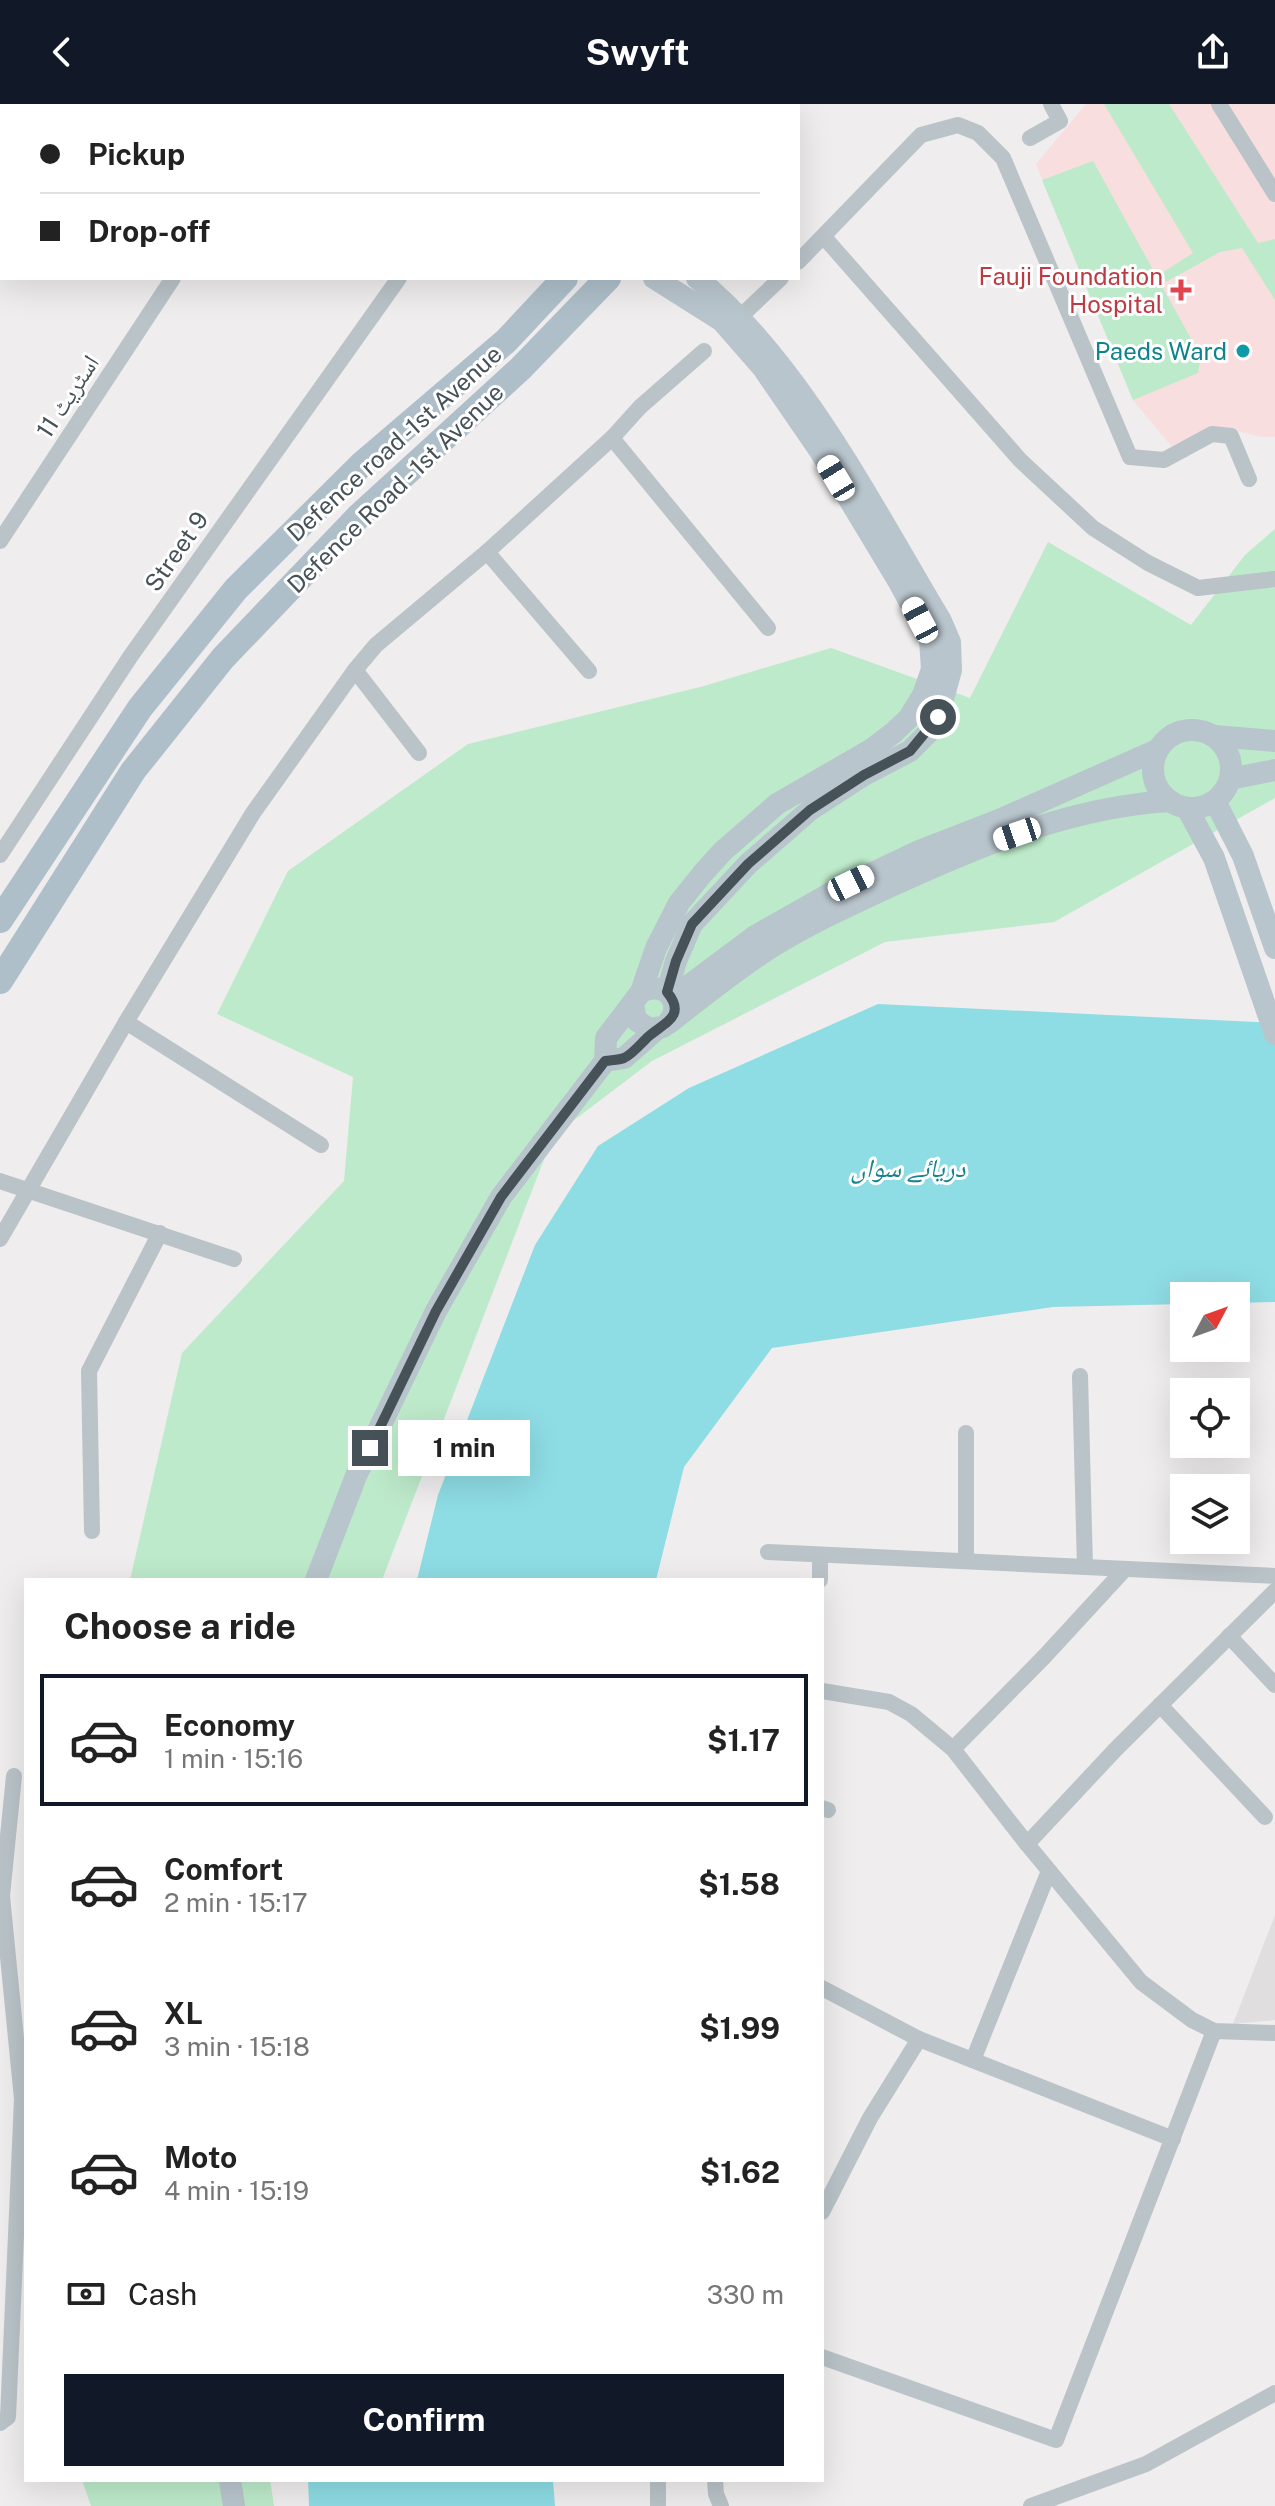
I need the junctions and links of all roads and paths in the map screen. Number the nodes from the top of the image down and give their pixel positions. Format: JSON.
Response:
{"nodes":[{"id":1,"x":1051,"y":104,"type":"edge"},
{"id":2,"x":1219,"y":104,"type":"edge"},
{"id":3,"x":1030,"y":138,"type":"dead end"},
{"id":4,"x":1275,"y":194,"type":"edge"},
{"id":5,"x":824,"y":237,"type":"junction"},
{"id":6,"x":800,"y":260,"type":"edge"},
{"id":7,"x":172,"y":280,"type":"edge"},
{"id":8,"x":398,"y":280,"type":"edge"},
{"id":9,"x":563,"y":280,"type":"edge"},
{"id":10,"x":606,"y":280,"type":"edge"},
{"id":11,"x":657,"y":280,"type":"edge"},
{"id":12,"x":699,"y":280,"type":"edge"},
{"id":13,"x":779,"y":280,"type":"edge"},
{"id":14,"x":740,"y":317,"type":"junction"},
{"id":15,"x":704,"y":351,"type":"dead end"},
{"id":16,"x":612,"y":438,"type":"junction"},
{"id":17,"x":1249,"y":479,"type":"dead end"},
{"id":18,"x":0,"y":541,"type":"edge"},
{"id":19,"x":487,"y":552,"type":"junction"},
{"id":20,"x":1275,"y":579,"type":"edge"},
{"id":21,"x":768,"y":628,"type":"dead end"},
{"id":22,"x":355,"y":670,"type":"junction"},
{"id":23,"x":589,"y":671,"type":"dead end"},
{"id":24,"x":1215,"y":736,"type":"junction"},
{"id":25,"x":1275,"y":741,"type":"edge"},
{"id":26,"x":1157,"y":750,"type":"junction"},
{"id":27,"x":419,"y":753,"type":"dead end"},
{"id":28,"x":1275,"y":770,"type":"edge"},
{"id":29,"x":1230,"y":779,"type":"junction"},
{"id":30,"x":1215,"y":801,"type":"junction"},
{"id":31,"x":1178,"y":804,"type":"junction"},
{"id":32,"x":0,"y":855,"type":"edge"},
{"id":33,"x":0,"y":920,"type":"edge"},
{"id":34,"x":1275,"y":948,"type":"edge"},
{"id":35,"x":0,"y":981,"type":"edge"},
{"id":36,"x":669,"y":995,"type":"junction"},
{"id":37,"x":637,"y":998,"type":"junction"},
{"id":38,"x":126,"y":1022,"type":"junction"},
{"id":39,"x":663,"y":1026,"type":"junction"},
{"id":40,"x":1275,"y":1034,"type":"edge"},
{"id":41,"x":605,"y":1061,"type":"junction"},
{"id":42,"x":321,"y":1145,"type":"dead end"},
{"id":43,"x":0,"y":1181,"type":"edge"},
{"id":44,"x":27,"y":1190,"type":"junction"},
{"id":45,"x":160,"y":1233,"type":"junction"},
{"id":46,"x":0,"y":1239,"type":"edge"},
{"id":47,"x":234,"y":1259,"type":"dead end"},
{"id":48,"x":1080,"y":1376,"type":"dead end"},
{"id":49,"x":966,"y":1433,"type":"dead end"},
{"id":50,"x":92,"y":1531,"type":"dead end"},
{"id":51,"x":768,"y":1552,"type":"dead end"},
{"id":52,"x":820,"y":1555,"type":"junction"},
{"id":53,"x":966,"y":1561,"type":"junction"},
{"id":54,"x":1085,"y":1567,"type":"junction"},
{"id":55,"x":1125,"y":1569,"type":"junction"},
{"id":56,"x":1275,"y":1576,"type":"edge"},
{"id":57,"x":317,"y":1578,"type":"edge"},
{"id":58,"x":820,"y":1578,"type":"edge"},
{"id":59,"x":1275,"y":1591,"type":"edge"},
{"id":60,"x":1229,"y":1636,"type":"junction"},
{"id":61,"x":1275,"y":1685,"type":"edge"},
{"id":62,"x":824,"y":1691,"type":"edge"},
{"id":63,"x":1160,"y":1705,"type":"junction"},
{"id":64,"x":953,"y":1749,"type":"junction"},
{"id":65,"x":14,"y":1776,"type":"dead end"},
{"id":66,"x":1265,"y":1817,"type":"dead end"},
{"id":67,"x":1027,"y":1844,"type":"junction"},
{"id":68,"x":1049,"y":1871,"type":"junction"},
{"id":69,"x":824,"y":1989,"type":"edge"},
{"id":70,"x":1214,"y":2031,"type":"junction"},
{"id":71,"x":1275,"y":2033,"type":"edge"},
{"id":72,"x":919,"y":2039,"type":"junction"},
{"id":73,"x":973,"y":2060,"type":"junction"},
{"id":74,"x":1173,"y":2139,"type":"junction"},
{"id":75,"x":824,"y":2208,"type":"edge"},
{"id":76,"x":824,"y":2358,"type":"edge"},
{"id":77,"x":1275,"y":2393,"type":"edge"},
{"id":78,"x":0,"y":2423,"type":"edge"},
{"id":79,"x":230,"y":2482,"type":"edge"},
{"id":80,"x":658,"y":2482,"type":"edge"},
{"id":81,"x":715,"y":2482,"type":"edge"},
{"id":82,"x":234,"y":2506,"type":"edge"},
{"id":83,"x":658,"y":2506,"type":"edge"},
{"id":84,"x":721,"y":2506,"type":"edge"},
{"id":85,"x":1031,"y":2506,"type":"edge"}],
"edges":[{"from":1,"to":3,"type":"street"},
{"from":2,"to":4,"type":"street"},
{"from":5,"to":6,"type":"street"},
{"from":5,"to":17,"type":"street"},
{"from":5,"to":20,"type":"street"},
{"from":7,"to":18,"type":"street","name":"اسٹریٹ 11"},
{"from":8,"to":32,"type":"street","name":"Street 9"},
{"from":9,"to":33,"type":"main road","name":"Defence road -1st Avenue"},
{"from":10,"to":35,"type":"main road","name":"Defence Road - 1st Avenue"},
{"from":11,"to":37,"type":"main road"},
{"from":12,"to":14,"type":"main road"},
{"from":13,"to":14,"type":"street"},
{"from":14,"to":36,"type":"main road"},
{"from":15,"to":16,"type":"street"},
{"from":16,"to":19,"type":"street"},
{"from":16,"to":21,"type":"street"},
{"from":19,"to":22,"type":"street"},
{"from":19,"to":23,"type":"street"},
{"from":22,"to":27,"type":"street"},
{"from":22,"to":38,"type":"street"},
{"from":24,"to":25,"type":"main road"},
{"from":24,"to":26,"type":"main road"},
{"from":24,"to":29,"type":"main road"},
{"from":26,"to":31,"type":"main road"},
{"from":26,"to":36,"type":"main road"},
{"from":28,"to":29,"type":"main road"},
{"from":29,"to":30,"type":"main road"},
{"from":30,"to":31,"type":"main road"},
{"from":30,"to":34,"type":"main road"},
{"from":31,"to":39,"type":"main road"},
{"from":31,"to":40,"type":"main road"},
{"from":36,"to":37,"type":"main road"},
{"from":36,"to":39,"type":"main road"},
{"from":37,"to":39,"type":"main road"},
{"from":37,"to":41,"type":"main road"},
{"from":38,"to":42,"type":"street"},
{"from":38,"to":44,"type":"street"},
{"from":39,"to":41,"type":"main road"},
{"from":41,"to":57,"type":"main road"},
{"from":43,"to":44,"type":"street"},
{"from":44,"to":45,"type":"street"},
{"from":44,"to":46,"type":"street"},
{"from":45,"to":47,"type":"street"},
{"from":45,"to":50,"type":"street"},
{"from":48,"to":54,"type":"street"},
{"from":49,"to":53,"type":"street"},
{"from":51,"to":52,"type":"street"},
{"from":52,"to":53,"type":"street"},
{"from":52,"to":58,"type":"street"},
{"from":53,"to":54,"type":"street"},
{"from":54,"to":55,"type":"street"},
{"from":55,"to":56,"type":"street"},
{"from":55,"to":64,"type":"street"},
{"from":59,"to":60,"type":"street"},
{"from":60,"to":61,"type":"street"},
{"from":60,"to":63,"type":"street"},
{"from":62,"to":64,"type":"street"},
{"from":63,"to":66,"type":"street"},
{"from":63,"to":67,"type":"street"},
{"from":64,"to":67,"type":"street"},
{"from":65,"to":78,"type":"street"},
{"from":67,"to":68,"type":"street"},
{"from":68,"to":70,"type":"street"},
{"from":68,"to":73,"type":"street"},
{"from":69,"to":72,"type":"street"},
{"from":70,"to":71,"type":"street"},
{"from":70,"to":74,"type":"street"},
{"from":72,"to":73,"type":"street"},
{"from":72,"to":75,"type":"street"},
{"from":73,"to":74,"type":"street"},
{"from":74,"to":76,"type":"street"},
{"from":77,"to":85,"type":"street"},
{"from":79,"to":82,"type":"main road"},
{"from":80,"to":83,"type":"street"},
{"from":81,"to":84,"type":"street"}]}
